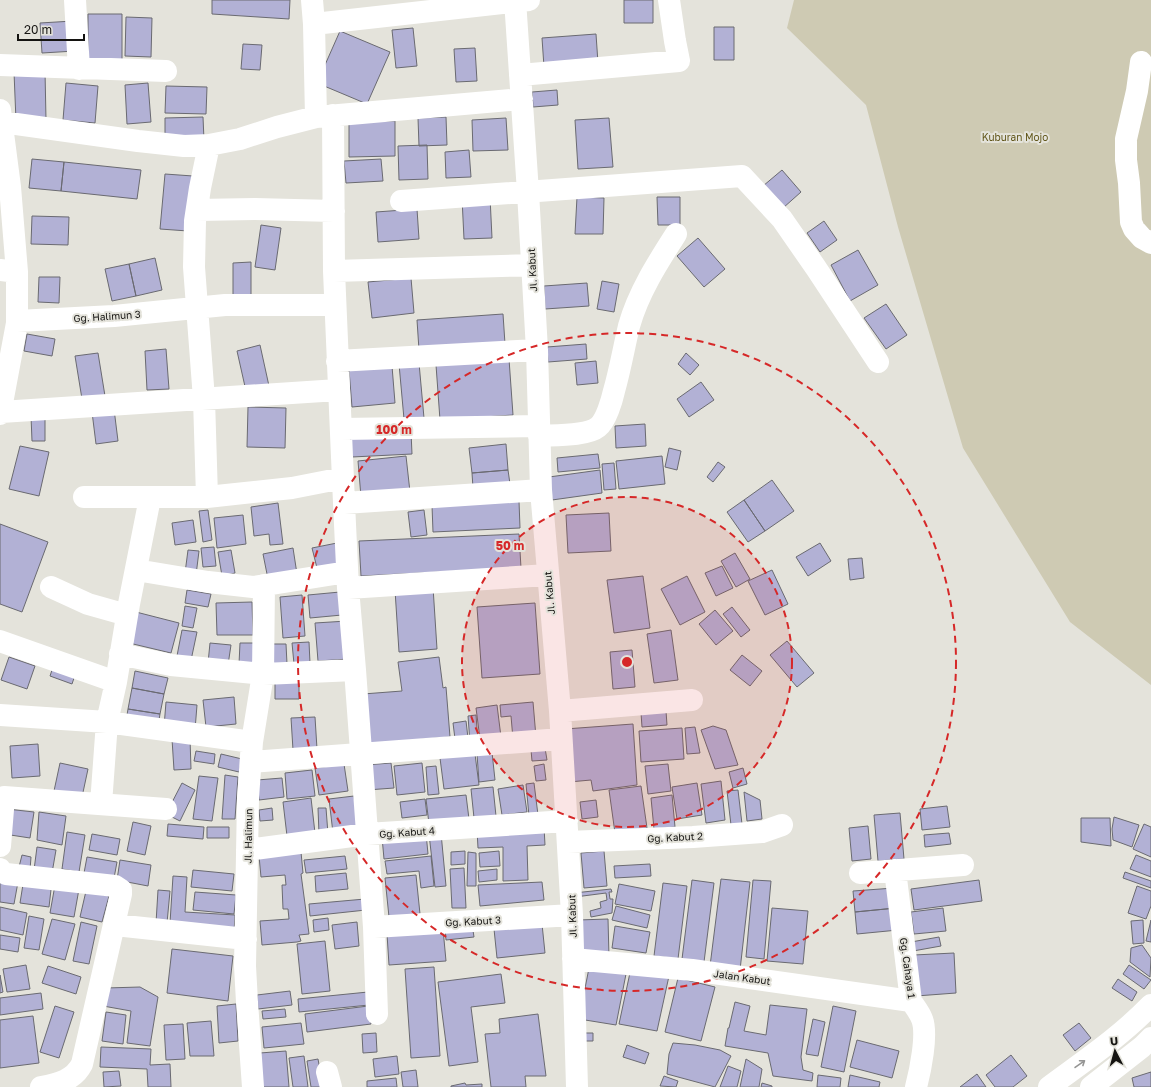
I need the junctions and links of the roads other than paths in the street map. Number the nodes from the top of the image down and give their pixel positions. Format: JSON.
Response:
{"nodes":[{"id":1,"x":75,"y":0,"type":"edge"},
{"id":2,"x":312,"y":0,"type":"edge"},
{"id":3,"x":669,"y":0,"type":"edge"},
{"id":4,"x":520,"y":1,"type":"edge"},
{"id":5,"x":314,"y":24,"type":"junction"},
{"id":6,"x":1141,"y":62,"type":"dead end"},
{"id":7,"x":0,"y":65,"type":"edge"},
{"id":8,"x":79,"y":68,"type":"junction"},
{"id":9,"x":166,"y":72,"type":"dead end"},
{"id":10,"x":520,"y":75,"type":"junction"},
{"id":11,"x":522,"y":99,"type":"junction"},
{"id":12,"x":1,"y":116,"type":"edge"},
{"id":13,"x":324,"y":116,"type":"junction"},
{"id":14,"x":209,"y":145,"type":"junction"},
{"id":15,"x":528,"y":192,"type":"junction"},
{"id":16,"x":401,"y":201,"type":"dead end"},
{"id":17,"x":197,"y":210,"type":"junction"},
{"id":18,"x":334,"y":211,"type":"junction"},
{"id":19,"x":676,"y":234,"type":"dead end"},
{"id":20,"x":1151,"y":243,"type":"edge"},
{"id":21,"x":532,"y":265,"type":"junction"},
{"id":22,"x":8,"y":271,"type":"edge"},
{"id":23,"x":334,"y":271,"type":"junction"},
{"id":24,"x":335,"y":305,"type":"junction"},
{"id":25,"x":196,"y":308,"type":"junction"},
{"id":26,"x":11,"y":328,"type":"edge"},
{"id":27,"x":537,"y":350,"type":"junction"},
{"id":28,"x":337,"y":360,"type":"junction"},
{"id":29,"x":878,"y":362,"type":"dead end"},
{"id":30,"x":338,"y":390,"type":"junction"},
{"id":31,"x":204,"y":399,"type":"junction"},
{"id":32,"x":1,"y":409,"type":"edge"},
{"id":33,"x":341,"y":429,"type":"junction"},
{"id":34,"x":539,"y":431,"type":"junction"},
{"id":35,"x":343,"y":478,"type":"junction"},
{"id":36,"x":541,"y":490,"type":"junction"},
{"id":37,"x":84,"y":497,"type":"dead end"},
{"id":38,"x":207,"y":497,"type":"junction"},
{"id":39,"x":150,"y":498,"type":"junction"},
{"id":40,"x":344,"y":503,"type":"junction"},
{"id":41,"x":136,"y":570,"type":"junction"},
{"id":42,"x":548,"y":575,"type":"junction"},
{"id":43,"x":348,"y":580,"type":"junction"},
{"id":44,"x":264,"y":585,"type":"junction"},
{"id":45,"x":50,"y":587,"type":"dead end"},
{"id":46,"x":127,"y":615,"type":"junction"},
{"id":47,"x":0,"y":641,"type":"edge"},
{"id":48,"x":120,"y":654,"type":"junction"},
{"id":49,"x":356,"y":670,"type":"junction"},
{"id":50,"x":262,"y":674,"type":"junction"},
{"id":51,"x":116,"y":682,"type":"junction"},
{"id":52,"x":692,"y":700,"type":"dead end"},
{"id":53,"x":560,"y":711,"type":"junction"},
{"id":54,"x":0,"y":715,"type":"edge"},
{"id":55,"x":107,"y":722,"type":"junction"},
{"id":56,"x":561,"y":739,"type":"junction"},
{"id":57,"x":251,"y":752,"type":"junction"},
{"id":58,"x":2,"y":797,"type":"edge"},
{"id":59,"x":101,"y":804,"type":"junction"},
{"id":60,"x":166,"y":809,"type":"dead end"},
{"id":61,"x":566,"y":821,"type":"junction"},
{"id":62,"x":782,"y":824,"type":"dead end"},
{"id":63,"x":367,"y":834,"type":"junction"},
{"id":64,"x":568,"y":842,"type":"junction"},
{"id":65,"x":0,"y":846,"type":"edge"},
{"id":66,"x":248,"y":850,"type":"junction"},
{"id":67,"x":963,"y":865,"type":"dead end"},
{"id":68,"x":0,"y":869,"type":"edge"},
{"id":69,"x":895,"y":870,"type":"junction"},
{"id":70,"x":860,"y":873,"type":"dead end"},
{"id":71,"x":572,"y":915,"type":"junction"},
{"id":72,"x":115,"y":925,"type":"junction"},
{"id":73,"x":374,"y":927,"type":"junction"},
{"id":74,"x":246,"y":940,"type":"junction"},
{"id":75,"x":573,"y":959,"type":"junction"},
{"id":76,"x":911,"y":1001,"type":"junction"},
{"id":77,"x":1151,"y":1005,"type":"edge"},
{"id":78,"x":377,"y":1014,"type":"dead end"},
{"id":79,"x":1151,"y":1038,"type":"edge"},
{"id":80,"x":47,"y":1086,"type":"edge"},
{"id":81,"x":253,"y":1087,"type":"edge"},
{"id":82,"x":578,"y":1087,"type":"edge"},
{"id":83,"x":916,"y":1087,"type":"edge"},
{"id":84,"x":1049,"y":1087,"type":"edge"},
{"id":85,"x":1091,"y":1087,"type":"edge"}],
"edges":[{"from":1,"to":8,"type":"street"},
{"from":2,"to":5,"type":"street"},
{"from":3,"to":10,"type":"street"},
{"from":4,"to":5,"type":"street"},
{"from":4,"to":10,"type":"street","name":"Jl. Kabut"},
{"from":5,"to":13,"type":"street"},
{"from":6,"to":20,"type":"street"},
{"from":7,"to":8,"type":"street"},
{"from":8,"to":9,"type":"street"},
{"from":10,"to":11,"type":"street","name":"Jl. Kabut"},
{"from":11,"to":13,"type":"street"},
{"from":11,"to":15,"type":"street","name":"Jl. Kabut"},
{"from":12,"to":14,"type":"street"},
{"from":12,"to":22,"type":"street"},
{"from":13,"to":14,"type":"street"},
{"from":13,"to":18,"type":"street"},
{"from":14,"to":17,"type":"street"},
{"from":15,"to":16,"type":"street"},
{"from":15,"to":21,"type":"street","name":"Jl. Kabut"},
{"from":15,"to":29,"type":"street"},
{"from":17,"to":18,"type":"street"},
{"from":17,"to":25,"type":"street"},
{"from":18,"to":23,"type":"street"},
{"from":19,"to":34,"type":"street"},
{"from":21,"to":23,"type":"street"},
{"from":21,"to":27,"type":"street","name":"Jl. Kabut"},
{"from":22,"to":26,"type":"street"},
{"from":23,"to":24,"type":"street"},
{"from":24,"to":25,"type":"street","name":"Gg. Halimun 3"},
{"from":24,"to":28,"type":"street"},
{"from":25,"to":26,"type":"street","name":"Gg. Halimun 3"},
{"from":25,"to":31,"type":"street"},
{"from":26,"to":32,"type":"street"},
{"from":27,"to":28,"type":"street"},
{"from":27,"to":34,"type":"street","name":"Jl. Kabut"},
{"from":28,"to":30,"type":"street"},
{"from":30,"to":31,"type":"street"},
{"from":30,"to":33,"type":"street"},
{"from":31,"to":32,"type":"street"},
{"from":31,"to":38,"type":"street"},
{"from":33,"to":34,"type":"street"},
{"from":33,"to":35,"type":"street"},
{"from":34,"to":36,"type":"street","name":"Jl. Kabut"},
{"from":35,"to":38,"type":"street"},
{"from":35,"to":40,"type":"street"},
{"from":36,"to":40,"type":"street"},
{"from":36,"to":42,"type":"street","name":"Jl. Kabut"},
{"from":37,"to":39,"type":"street"},
{"from":38,"to":39,"type":"street"},
{"from":39,"to":41,"type":"street"},
{"from":40,"to":43,"type":"street"},
{"from":41,"to":44,"type":"street"},
{"from":41,"to":46,"type":"street"},
{"from":42,"to":43,"type":"street"},
{"from":42,"to":53,"type":"street","name":"Jl. Kabut"},
{"from":43,"to":44,"type":"street"},
{"from":43,"to":49,"type":"street"},
{"from":44,"to":50,"type":"street","name":"Jl. Halimun"},
{"from":45,"to":46,"type":"street"},
{"from":46,"to":48,"type":"street"},
{"from":47,"to":51,"type":"street"},
{"from":48,"to":50,"type":"street"},
{"from":48,"to":51,"type":"street"},
{"from":49,"to":50,"type":"street"},
{"from":49,"to":63,"type":"street"},
{"from":50,"to":57,"type":"street","name":"Jl. Halimun"},
{"from":51,"to":55,"type":"street"},
{"from":52,"to":53,"type":"street"},
{"from":53,"to":56,"type":"street","name":"Jl. Kabut"},
{"from":54,"to":55,"type":"street"},
{"from":55,"to":57,"type":"street"},
{"from":55,"to":59,"type":"street"},
{"from":56,"to":57,"type":"street"},
{"from":56,"to":61,"type":"street","name":"Jl. Kabut"},
{"from":57,"to":66,"type":"street","name":"Jl. Halimun"},
{"from":58,"to":59,"type":"street"},
{"from":58,"to":65,"type":"street"},
{"from":59,"to":60,"type":"street"},
{"from":61,"to":63,"type":"street","name":"Gg. Kabut 4"},
{"from":61,"to":64,"type":"street","name":"Jl. Kabut"},
{"from":62,"to":64,"type":"street","name":"Gg. Kabut 2"},
{"from":63,"to":66,"type":"street","name":"Gg. Kabut 4"},
{"from":63,"to":73,"type":"street"},
{"from":64,"to":71,"type":"street","name":"Jl. Kabut"},
{"from":66,"to":74,"type":"street","name":"Jl. Halimun"},
{"from":67,"to":69,"type":"street"},
{"from":68,"to":72,"type":"street"},
{"from":69,"to":70,"type":"street"},
{"from":69,"to":76,"type":"street","name":"Gg. Cahaya 1"},
{"from":71,"to":73,"type":"street","name":"Gg. Kabut 3"},
{"from":71,"to":75,"type":"street","name":"Jl. Kabut"},
{"from":72,"to":74,"type":"street"},
{"from":72,"to":80,"type":"street"},
{"from":73,"to":78,"type":"street"},
{"from":74,"to":81,"type":"street","name":"Jl. Halimun"},
{"from":75,"to":76,"type":"street","name":"Jalan Kabut"},
{"from":75,"to":82,"type":"street","name":"Jl. Kabut"},
{"from":76,"to":83,"type":"street","name":"Gg. Cahaya 1"},
{"from":84,"to":77,"type":"street","one_way":true},
{"from":79,"to":85,"type":"street"}]}
